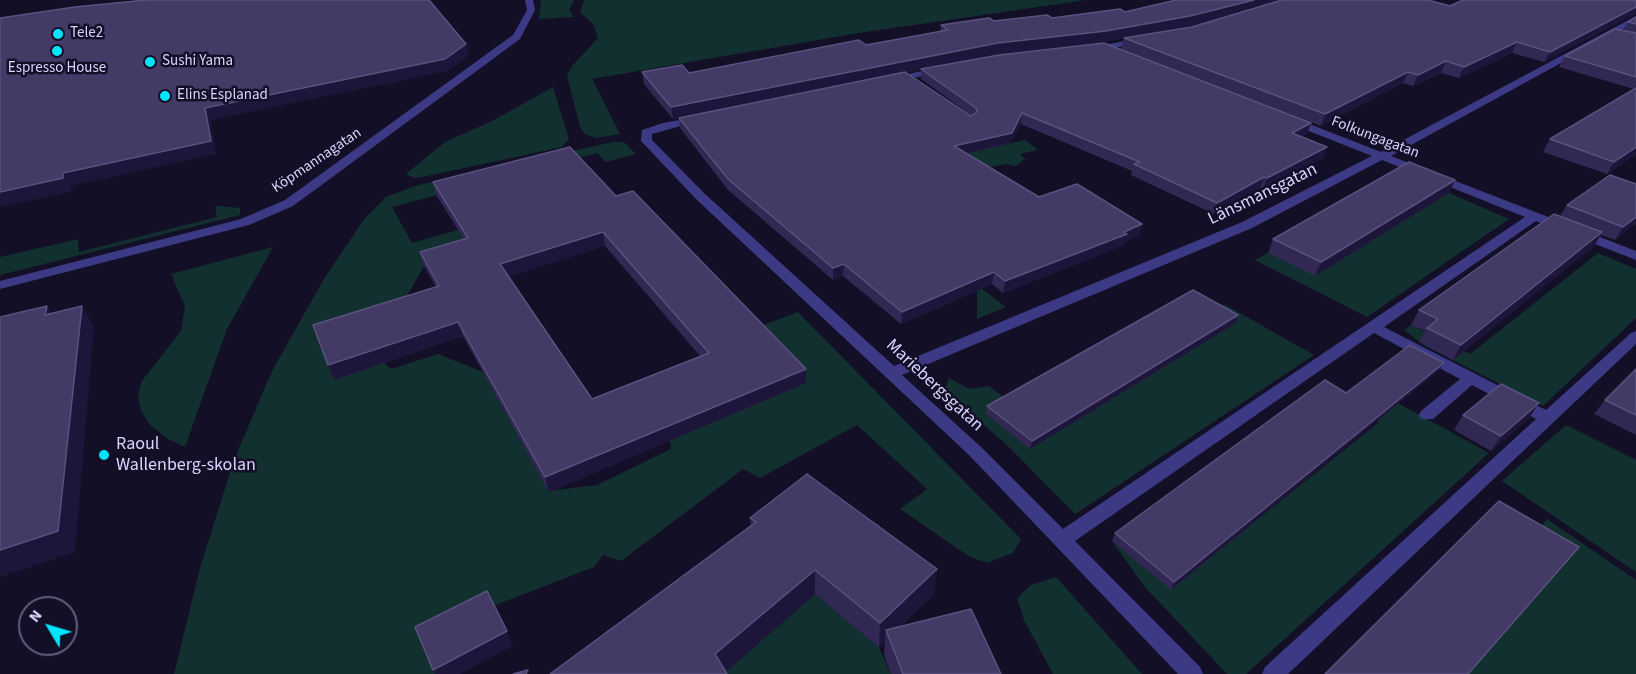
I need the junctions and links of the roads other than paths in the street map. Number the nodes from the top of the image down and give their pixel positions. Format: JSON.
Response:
{"nodes":[{"id":1,"x":529,"y":0,"type":"edge"},
{"id":2,"x":1636,"y":19,"type":"edge"},
{"id":3,"x":1150,"y":39,"type":"edge"},
{"id":4,"x":1104,"y":47,"type":"junction"},
{"id":5,"x":1079,"y":50,"type":"edge"},
{"id":6,"x":1129,"y":57,"type":"edge"},
{"id":7,"x":950,"y":68,"type":"edge"},
{"id":8,"x":906,"y":76,"type":"junction"},
{"id":9,"x":879,"y":82,"type":"edge"},
{"id":10,"x":923,"y":88,"type":"edge"},
{"id":11,"x":1274,"y":114,"type":"edge"},
{"id":12,"x":709,"y":116,"type":"edge"},
{"id":13,"x":1382,"y":156,"type":"junction"},
{"id":14,"x":1535,"y":216,"type":"junction"},
{"id":15,"x":1636,"y":256,"type":"edge"},
{"id":16,"x":0,"y":285,"type":"edge"},
{"id":17,"x":1373,"y":327,"type":"junction"},
{"id":18,"x":1636,"y":336,"type":"edge"},
{"id":19,"x":892,"y":373,"type":"junction"},
{"id":20,"x":1471,"y":378,"type":"junction"},
{"id":21,"x":1427,"y":415,"type":"dead end"},
{"id":22,"x":1548,"y":418,"type":"junction"},
{"id":23,"x":1063,"y":539,"type":"junction"},
{"id":24,"x":1192,"y":674,"type":"edge"},
{"id":25,"x":1273,"y":674,"type":"edge"}],
"edges":[{"from":1,"to":16,"type":"street","name":"Köpmannagatan"},
{"from":2,"to":13,"type":"street","name":"Länsmansgatan"},
{"from":3,"to":4,"type":"street"},
{"from":4,"to":5,"type":"street"},
{"from":4,"to":6,"type":"street"},
{"from":7,"to":8,"type":"street"},
{"from":8,"to":9,"type":"street"},
{"from":8,"to":10,"type":"street"},
{"from":11,"to":13,"type":"street","name":"Folkungagatan"},
{"from":12,"to":19,"type":"street","name":"Mariebergsgatan"},
{"from":13,"to":14,"type":"street","name":"Folkungagatan"},
{"from":13,"to":19,"type":"street","name":"Länsmansgatan"},
{"from":14,"to":15,"type":"street","name":"Folkungagatan"},
{"from":14,"to":17,"type":"street"},
{"from":17,"to":20,"type":"street"},
{"from":17,"to":23,"type":"street"},
{"from":18,"to":22,"type":"street"},
{"from":19,"to":23,"type":"street","name":"Mariebergsgatan"},
{"from":20,"to":21,"type":"street"},
{"from":20,"to":22,"type":"street"},
{"from":22,"to":25,"type":"street"},
{"from":23,"to":24,"type":"street","name":"Mariebergsgatan"}]}
